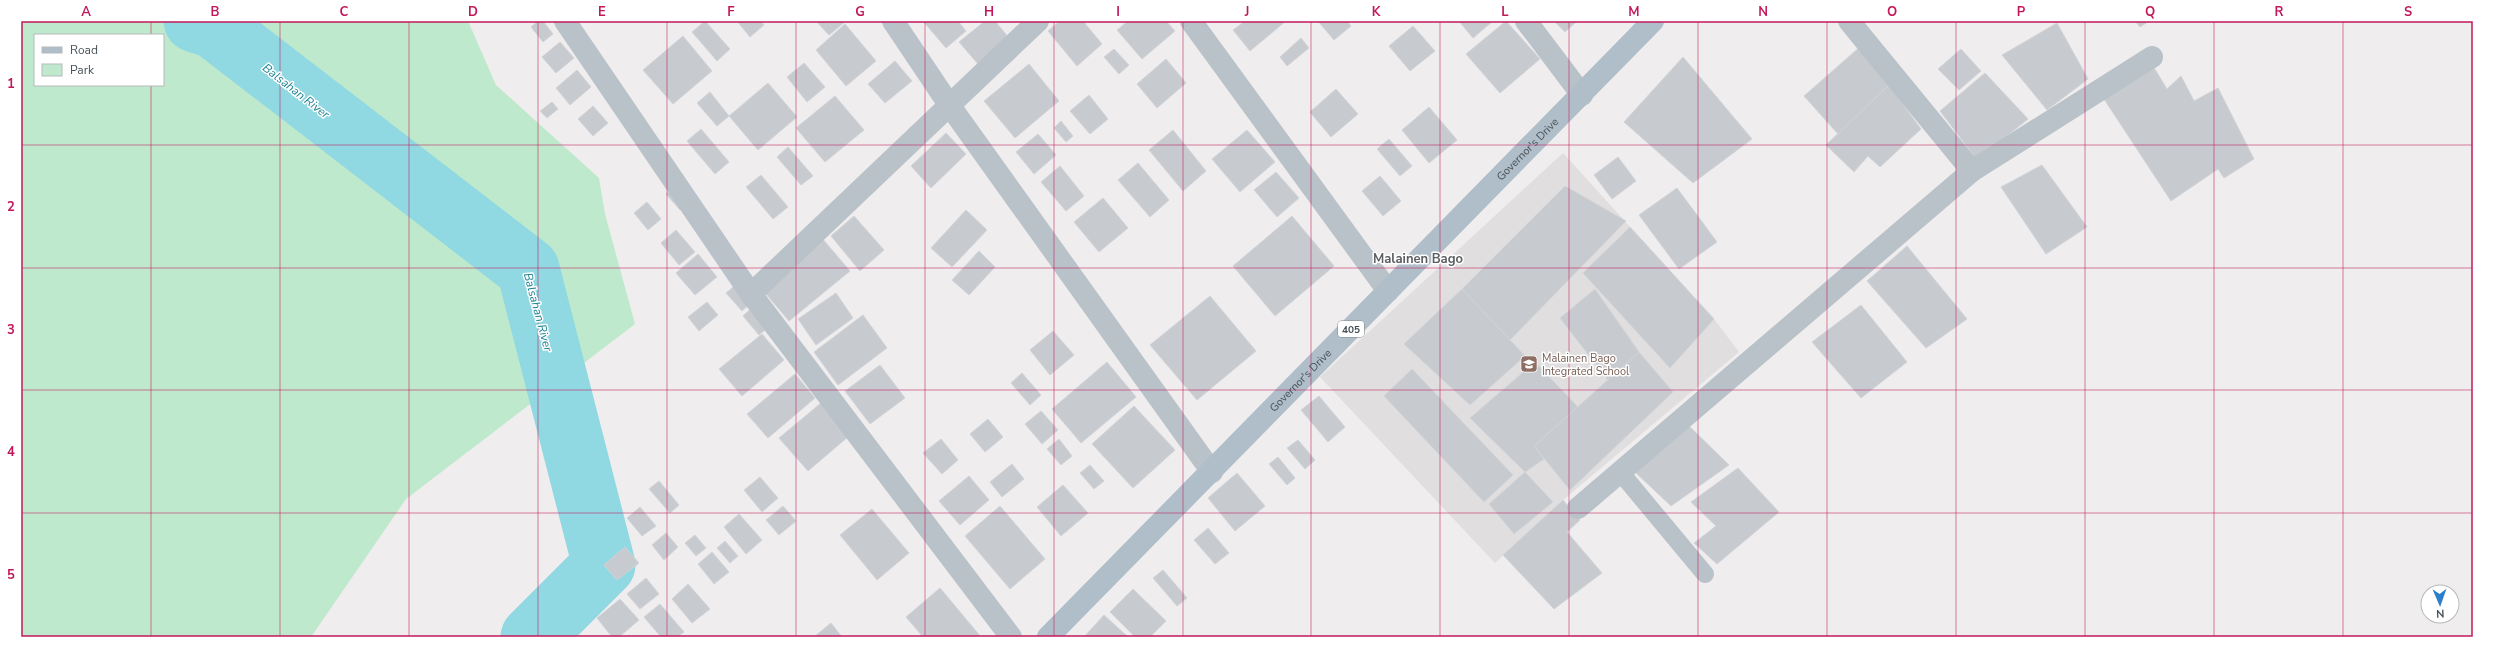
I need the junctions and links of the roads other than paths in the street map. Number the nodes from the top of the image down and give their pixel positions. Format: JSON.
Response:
{"nodes":[{"id":1,"x":565,"y":21,"type":"edge"},
{"id":2,"x":893,"y":21,"type":"edge"},
{"id":3,"x":1038,"y":21,"type":"edge"},
{"id":4,"x":1191,"y":21,"type":"edge"},
{"id":5,"x":1526,"y":21,"type":"edge"},
{"id":6,"x":1653,"y":21,"type":"edge"},
{"id":7,"x":1849,"y":21,"type":"edge"},
{"id":8,"x":2152,"y":57,"type":"dead end"},
{"id":9,"x":1582,"y":94,"type":"junction"},
{"id":10,"x":950,"y":106,"type":"junction"},
{"id":11,"x":1967,"y":174,"type":"junction"},
{"id":12,"x":1388,"y":291,"type":"junction"},
{"id":13,"x":752,"y":294,"type":"junction"},
{"id":14,"x":1212,"y":472,"type":"junction"},
{"id":15,"x":1621,"y":473,"type":"junction"},
{"id":16,"x":1578,"y":508,"type":"dead end"},
{"id":17,"x":1704,"y":574,"type":"dead end"},
{"id":18,"x":1011,"y":637,"type":"edge"},
{"id":19,"x":1048,"y":637,"type":"edge"}],
"edges":[{"from":1,"to":13,"type":"street"},
{"from":2,"to":10,"type":"street"},
{"from":3,"to":10,"type":"street"},
{"from":4,"to":12,"type":"street"},
{"from":5,"to":9,"type":"street"},
{"from":6,"to":9,"type":"main road","name":"Governor's Drive","number":"405"},
{"from":7,"to":11,"type":"street"},
{"from":8,"to":11,"type":"street"},
{"from":9,"to":12,"type":"main road","name":"Governor's Drive","number":"405"},
{"from":10,"to":13,"type":"street"},
{"from":10,"to":14,"type":"street"},
{"from":11,"to":15,"type":"street"},
{"from":12,"to":14,"type":"main road","name":"Governor's Drive","number":"405"},
{"from":13,"to":18,"type":"street"},
{"from":14,"to":19,"type":"main road","name":"Governor's Drive","number":"405"},
{"from":15,"to":16,"type":"street"},
{"from":15,"to":17,"type":"lane"}]}
